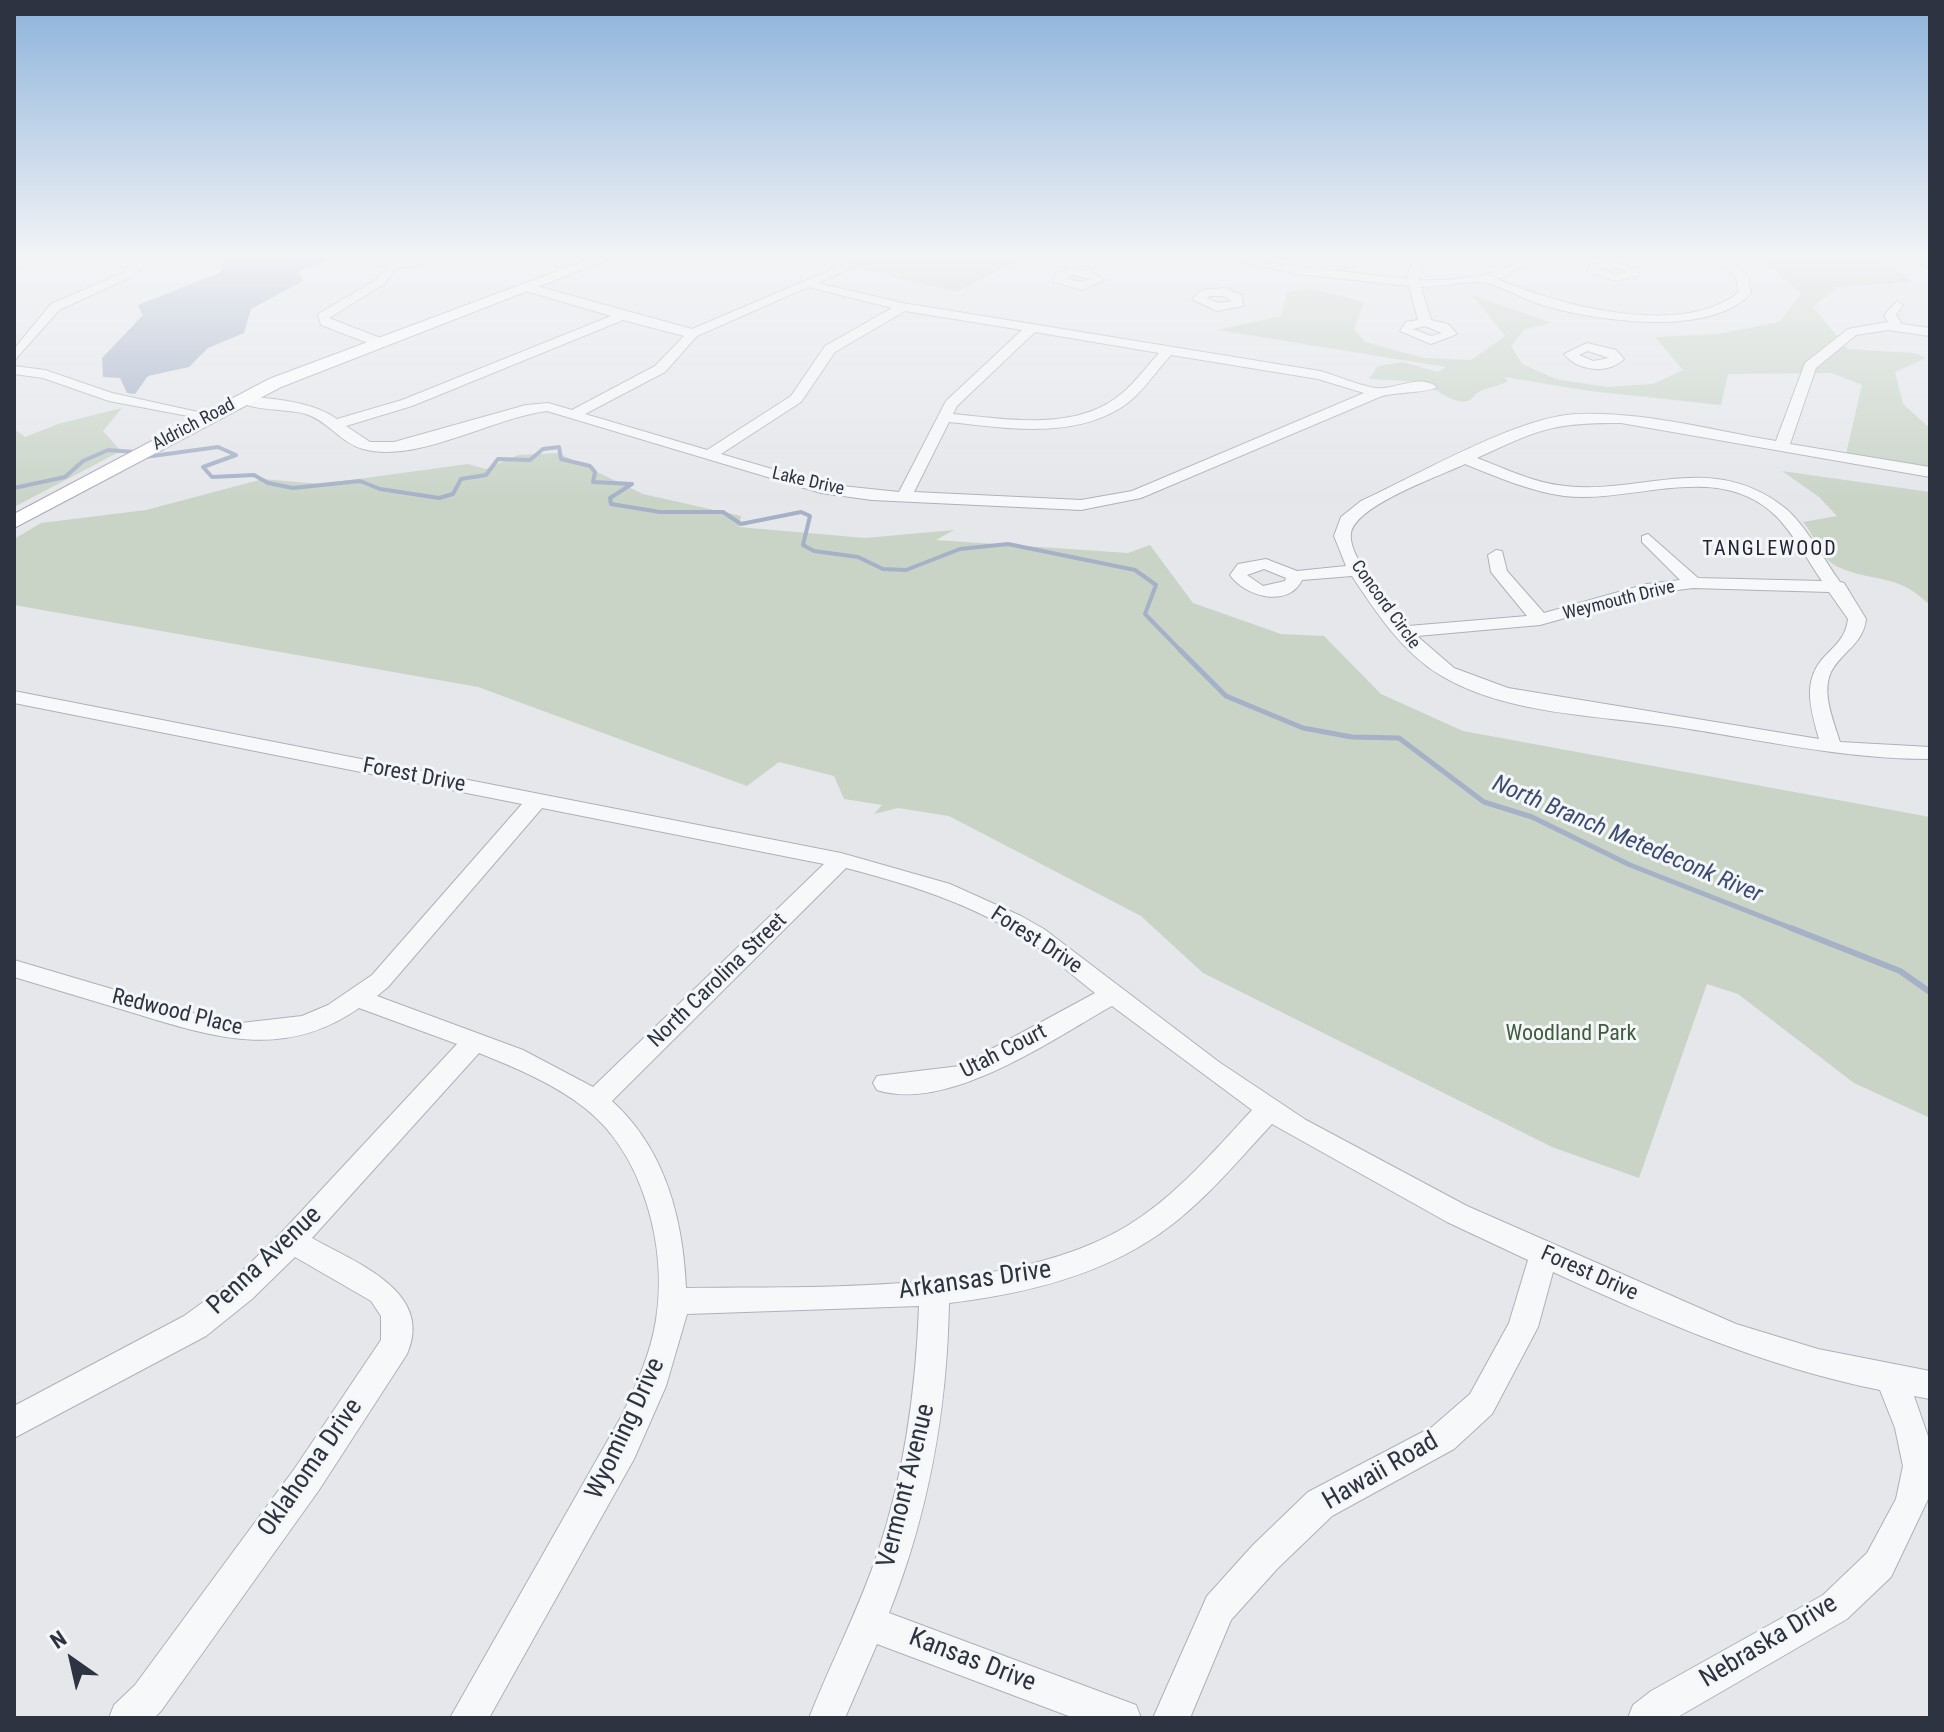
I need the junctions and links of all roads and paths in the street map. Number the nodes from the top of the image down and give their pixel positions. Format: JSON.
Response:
{"nodes":[{"id":1,"x":29,"y":339,"type":"edge"},
{"id":2,"x":370,"y":339,"type":"edge"},
{"id":3,"x":387,"y":339,"type":"edge"},
{"id":4,"x":566,"y":339,"type":"edge"},
{"id":5,"x":688,"y":339,"type":"edge"},
{"id":6,"x":848,"y":339,"type":"edge"},
{"id":7,"x":1020,"y":339,"type":"edge"},
{"id":8,"x":1099,"y":339,"type":"edge"},
{"id":9,"x":1843,"y":339,"type":"edge"},
{"id":10,"x":378,"y":342,"type":"junction"},
{"id":11,"x":1168,"y":350,"type":"junction"},
{"id":12,"x":14,"y":357,"type":"edge"},
{"id":13,"x":14,"y":370,"type":"edge"},
{"id":14,"x":1430,"y":387,"type":"dead end"},
{"id":15,"x":1377,"y":393,"type":"junction"},
{"id":16,"x":242,"y":399,"type":"junction"},
{"id":17,"x":576,"y":413,"type":"junction"},
{"id":18,"x":209,"y":416,"type":"junction"},
{"id":19,"x":943,"y":417,"type":"junction"},
{"id":20,"x":336,"y":424,"type":"junction"},
{"id":21,"x":1782,"y":445,"type":"junction"},
{"id":22,"x":709,"y":455,"type":"junction"},
{"id":23,"x":1464,"y":458,"type":"junction"},
{"id":24,"x":1930,"y":472,"type":"edge"},
{"id":25,"x":904,"y":496,"type":"junction"},
{"id":26,"x":14,"y":522,"type":"edge"},
{"id":27,"x":1648,"y":539,"type":"dead end"},
{"id":28,"x":1496,"y":555,"type":"dead end"},
{"id":29,"x":1358,"y":570,"type":"junction"},
{"id":30,"x":1295,"y":576,"type":"dead end"},
{"id":31,"x":1693,"y":583,"type":"junction"},
{"id":32,"x":1838,"y":587,"type":"junction"},
{"id":33,"x":1540,"y":620,"type":"junction"},
{"id":34,"x":1402,"y":632,"type":"junction"},
{"id":35,"x":14,"y":697,"type":"edge"},
{"id":36,"x":1831,"y":745,"type":"junction"},
{"id":37,"x":1930,"y":753,"type":"edge"},
{"id":38,"x":536,"y":801,"type":"junction"},
{"id":39,"x":841,"y":860,"type":"junction"},
{"id":40,"x":14,"y":968,"type":"edge"},
{"id":41,"x":1114,"y":994,"type":"junction"},
{"id":42,"x":358,"y":998,"type":"junction"},
{"id":43,"x":473,"y":1043,"type":"junction"},
{"id":44,"x":886,"y":1083,"type":"dead end"},
{"id":45,"x":595,"y":1101,"type":"junction"},
{"id":46,"x":1269,"y":1109,"type":"junction"},
{"id":47,"x":292,"y":1241,"type":"junction"},
{"id":48,"x":1544,"y":1254,"type":"junction"},
{"id":49,"x":934,"y":1290,"type":"junction"},
{"id":50,"x":671,"y":1301,"type":"junction"},
{"id":51,"x":1891,"y":1377,"type":"junction"},
{"id":52,"x":1930,"y":1385,"type":"edge"},
{"id":53,"x":14,"y":1423,"type":"edge"},
{"id":54,"x":866,"y":1622,"type":"junction"},
{"id":55,"x":127,"y":1718,"type":"edge"},
{"id":56,"x":468,"y":1718,"type":"edge"},
{"id":57,"x":827,"y":1718,"type":"edge"},
{"id":58,"x":1123,"y":1718,"type":"edge"},
{"id":59,"x":1171,"y":1718,"type":"edge"},
{"id":60,"x":1646,"y":1718,"type":"edge"}],
"edges":[{"from":1,"to":12,"type":"street"},
{"from":2,"to":10,"type":"street"},
{"from":3,"to":10,"type":"main road","name":"Aldrich Road"},
{"from":4,"to":20,"type":"street"},
{"from":5,"to":17,"type":"street"},
{"from":6,"to":22,"type":"street"},
{"from":7,"to":19,"type":"street"},
{"from":8,"to":11,"type":"street"},
{"from":9,"to":21,"type":"street"},
{"from":10,"to":16,"type":"main road","name":"Aldrich Road"},
{"from":11,"to":15,"type":"street"},
{"from":11,"to":19,"type":"street"},
{"from":13,"to":18,"type":"street"},
{"from":14,"to":15,"type":"street"},
{"from":15,"to":25,"type":"street","name":"Lake Drive"},
{"from":16,"to":18,"type":"main road","name":"Aldrich Road"},
{"from":16,"to":20,"type":"street","name":"Lake Drive"},
{"from":17,"to":20,"type":"street","name":"Lake Drive"},
{"from":17,"to":22,"type":"street","name":"Lake Drive"},
{"from":18,"to":26,"type":"main road","name":"Aldrich Road"},
{"from":19,"to":25,"type":"street"},
{"from":21,"to":23,"type":"street","name":"Concord Circle"},
{"from":21,"to":24,"type":"street","name":"Concord Circle"},
{"from":22,"to":25,"type":"street","name":"Lake Drive"},
{"from":23,"to":29,"type":"street","name":"Concord Circle"},
{"from":23,"to":32,"type":"street"},
{"from":27,"to":31,"type":"street"},
{"from":28,"to":33,"type":"street"},
{"from":29,"to":30,"type":"street"},
{"from":29,"to":34,"type":"street","name":"Concord Circle"},
{"from":31,"to":32,"type":"street","name":"Weymouth Drive"},
{"from":31,"to":33,"type":"street","name":"Weymouth Drive"},
{"from":32,"to":36,"type":"street"},
{"from":33,"to":34,"type":"street","name":"Weymouth Drive"},
{"from":34,"to":36,"type":"street","name":"Concord Circle"},
{"from":35,"to":38,"type":"street","name":"Forest Drive"},
{"from":36,"to":37,"type":"street","name":"Concord Circle"},
{"from":38,"to":39,"type":"street","name":"Forest Drive"},
{"from":38,"to":42,"type":"street","name":"Redwood Place"},
{"from":39,"to":41,"type":"street","name":"Forest Drive"},
{"from":39,"to":45,"type":"street","name":"North Carolina Street"},
{"from":40,"to":42,"type":"street","name":"Redwood Place"},
{"from":41,"to":44,"type":"street","name":"Utah Court"},
{"from":41,"to":46,"type":"street","name":"Forest Drive"},
{"from":42,"to":43,"type":"street","name":"Wyoming Drive"},
{"from":43,"to":45,"type":"street","name":"Wyoming Drive"},
{"from":43,"to":47,"type":"street","name":"Penna Avenue"},
{"from":45,"to":50,"type":"street","name":"Wyoming Drive"},
{"from":46,"to":48,"type":"street","name":"Forest Drive"},
{"from":46,"to":49,"type":"street","name":"Arkansas Drive"},
{"from":47,"to":53,"type":"street","name":"Penna Avenue"},
{"from":47,"to":55,"type":"street","name":"Oklahoma Drive"},
{"from":48,"to":51,"type":"street","name":"Forest Drive"},
{"from":48,"to":59,"type":"street","name":"Hawaii Road"},
{"from":49,"to":50,"type":"street","name":"Arkansas Drive"},
{"from":49,"to":54,"type":"street","name":"Vermont Avenue"},
{"from":50,"to":56,"type":"street","name":"Wyoming Drive"},
{"from":51,"to":52,"type":"street","name":"Forest Drive"},
{"from":51,"to":60,"type":"street","name":"Nebraska Drive"},
{"from":54,"to":57,"type":"street","name":"Vermont Avenue"},
{"from":54,"to":58,"type":"street","name":"Kansas Drive"}]}
